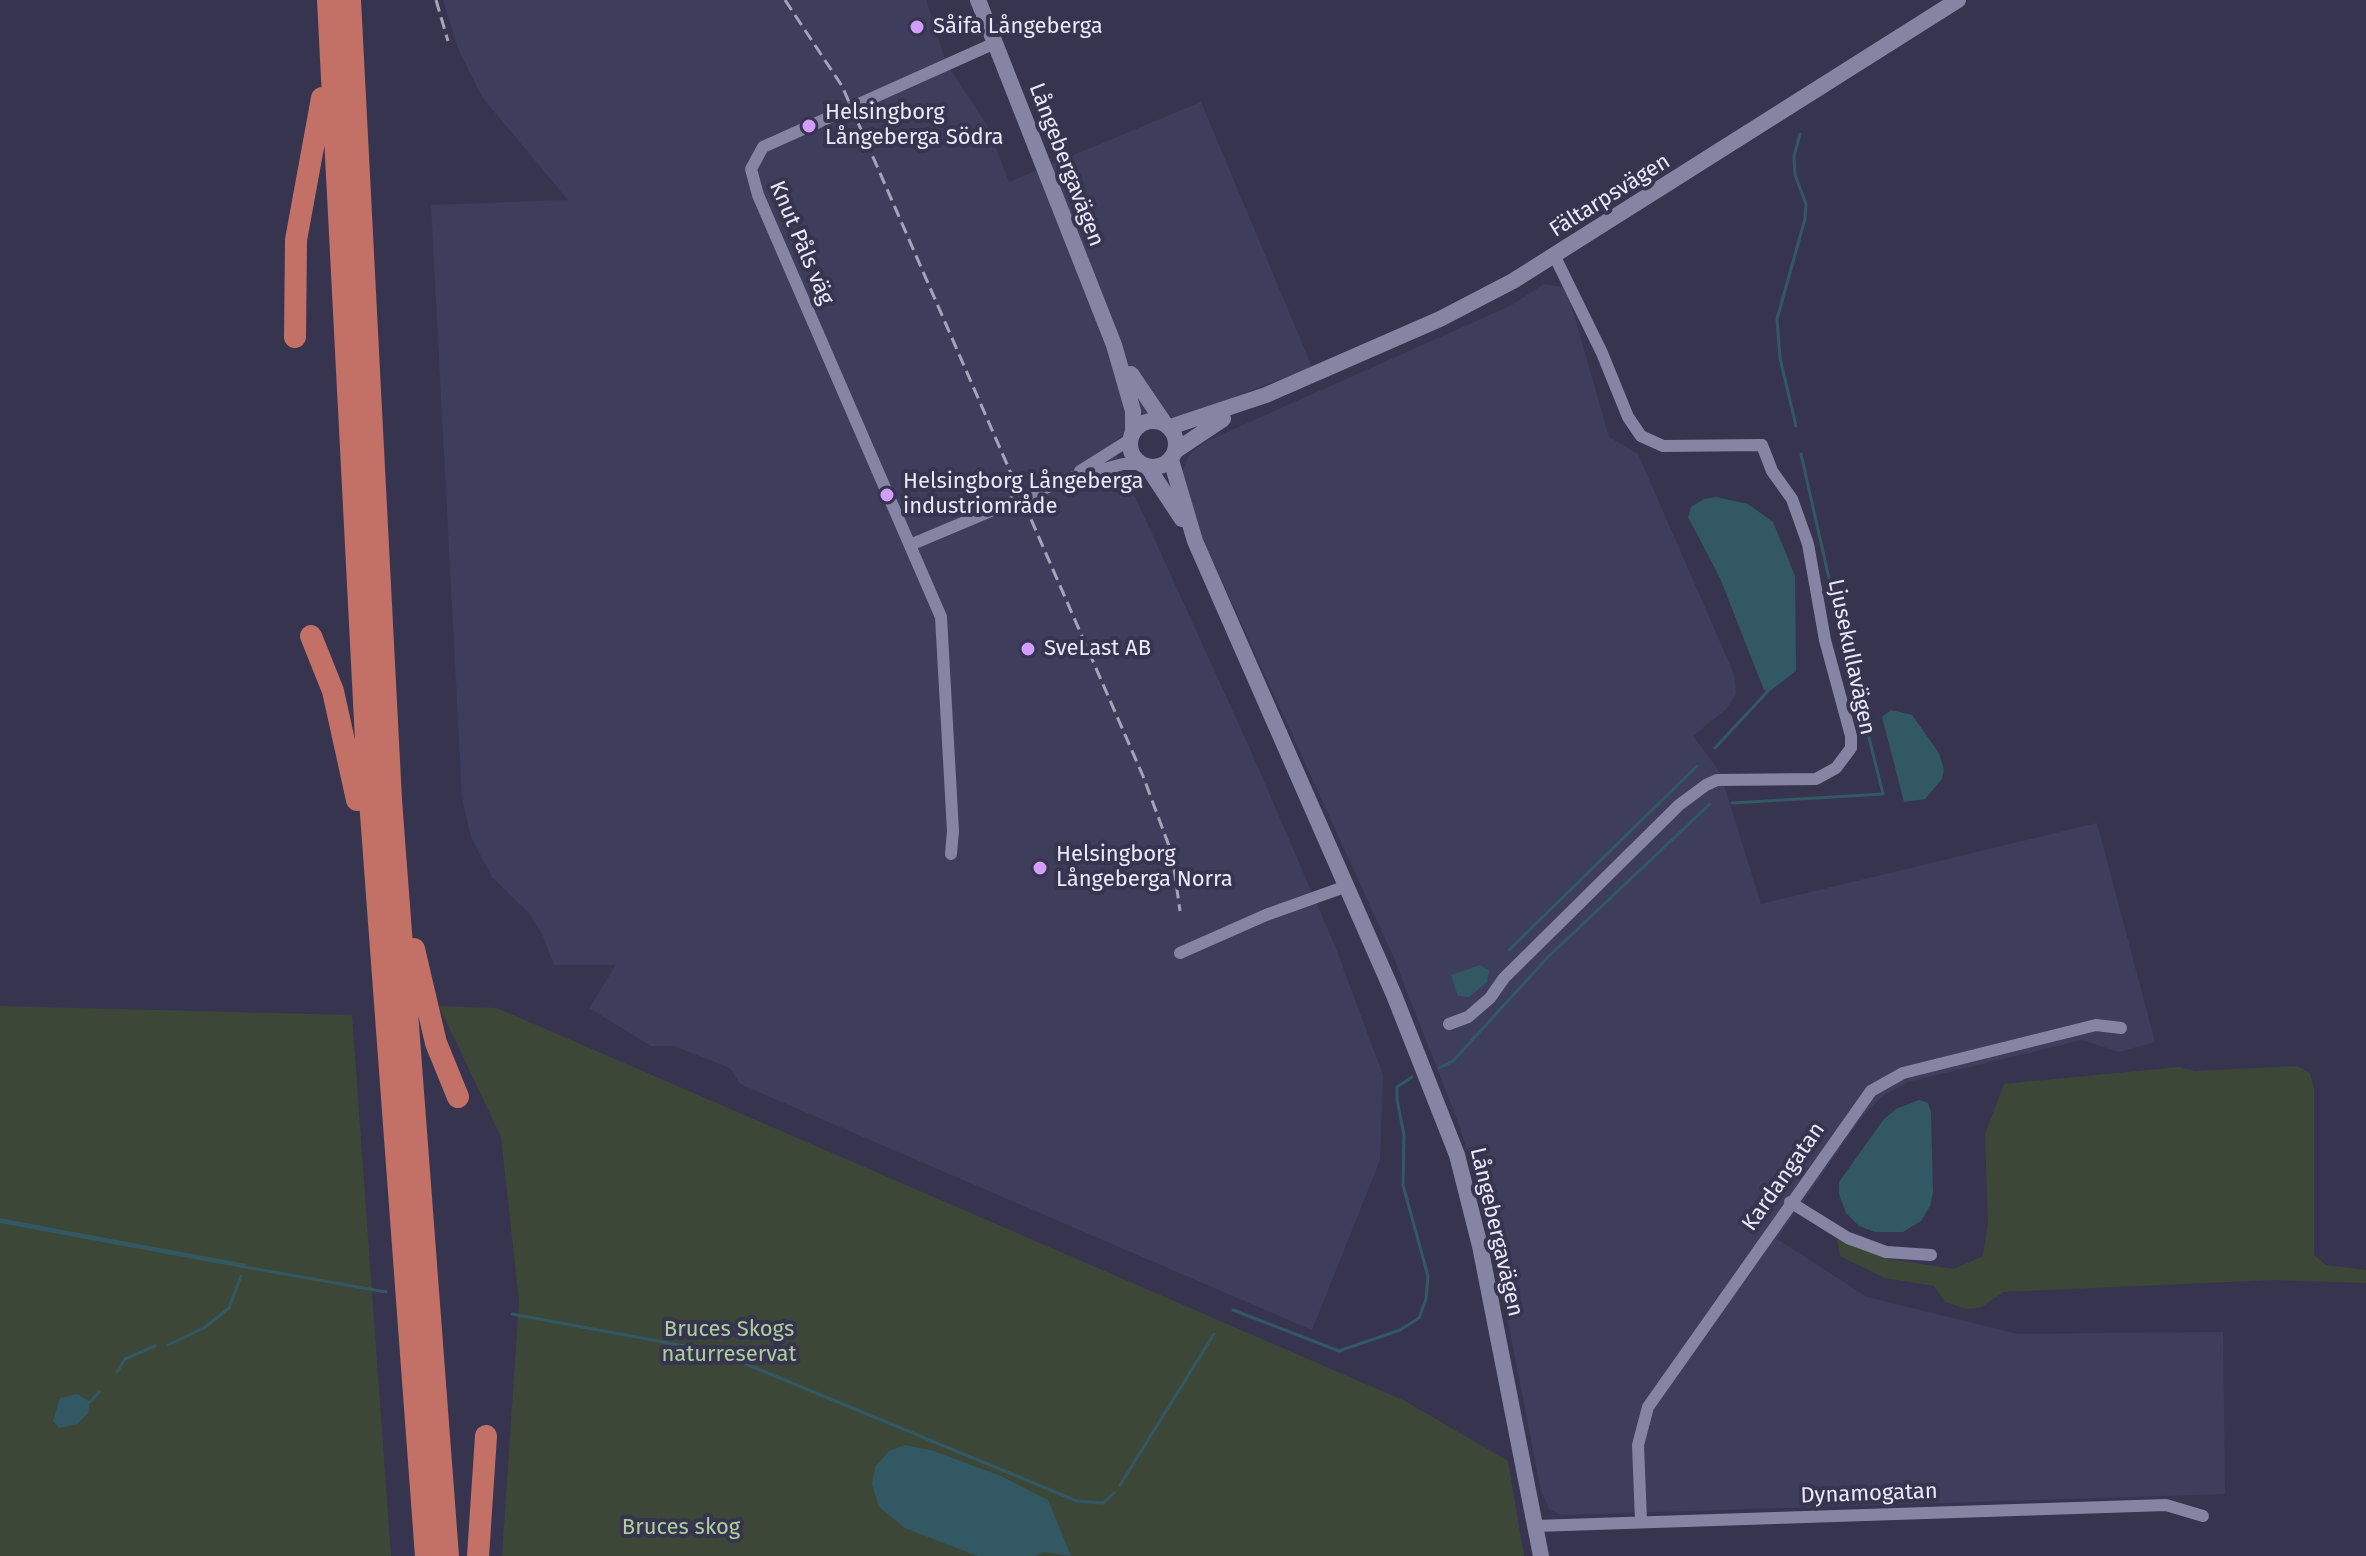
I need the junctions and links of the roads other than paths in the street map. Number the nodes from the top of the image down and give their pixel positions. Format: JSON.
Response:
{"nodes":[{"id":1,"x":328,"y":0,"type":"edge"},
{"id":2,"x":350,"y":0,"type":"edge"},
{"id":3,"x":978,"y":0,"type":"edge"},
{"id":4,"x":1958,"y":0,"type":"edge"},
{"id":5,"x":995,"y":43,"type":"junction"},
{"id":6,"x":330,"y":54,"type":"junction"},
{"id":7,"x":1555,"y":257,"type":"junction"},
{"id":8,"x":295,"y":337,"type":"dead end"},
{"id":9,"x":1114,"y":345,"type":"junction"},
{"id":10,"x":1266,"y":395,"type":"junction"},
{"id":11,"x":1167,"y":426,"type":"junction"},
{"id":12,"x":1132,"y":436,"type":"junction"},
{"id":13,"x":1173,"y":456,"type":"junction"},
{"id":14,"x":1144,"y":465,"type":"junction"},
{"id":15,"x":1067,"y":479,"type":"junction"},
{"id":16,"x":1195,"y":541,"type":"junction"},
{"id":17,"x":910,"y":545,"type":"junction"},
{"id":18,"x":311,"y":636,"type":"dead end"},
{"id":19,"x":391,"y":800,"type":"junction"},
{"id":20,"x":951,"y":854,"type":"dead end"},
{"id":21,"x":1347,"y":886,"type":"junction"},
{"id":22,"x":378,"y":927,"type":"junction"},
{"id":23,"x":1180,"y":953,"type":"dead end"},
{"id":24,"x":1449,"y":1024,"type":"dead end"},
{"id":25,"x":2121,"y":1028,"type":"dead end"},
{"id":26,"x":458,"y":1097,"type":"dead end"},
{"id":27,"x":1790,"y":1202,"type":"junction"},
{"id":28,"x":1931,"y":1255,"type":"dead end"},
{"id":29,"x":486,"y":1436,"type":"dead end"},
{"id":30,"x":2203,"y":1516,"type":"dead end"},
{"id":31,"x":1641,"y":1521,"type":"junction"},
{"id":32,"x":1535,"y":1526,"type":"junction"},
{"id":33,"x":426,"y":1556,"type":"edge"},
{"id":34,"x":448,"y":1556,"type":"edge"},
{"id":35,"x":478,"y":1556,"type":"edge"},
{"id":36,"x":1541,"y":1556,"type":"edge"}],
"edges":[{"from":1,"to":6,"type":"highway"},
{"from":2,"to":19,"type":"highway"},
{"from":3,"to":5,"type":"street","name":"Långebergavägen"},
{"from":4,"to":7,"type":"street","name":"Fältarpsvägen"},
{"from":5,"to":9,"type":"street","name":"Långebergavägen"},
{"from":5,"to":17,"type":"street","name":"Knut Påls väg"},
{"from":6,"to":8,"type":"highway"},
{"from":6,"to":22,"type":"highway"},
{"from":7,"to":10,"type":"street","name":"Fältarpsvägen"},
{"from":7,"to":24,"type":"street","name":"Ljusekullavägen"},
{"from":9,"to":11,"type":"street","name":"Långebergavägen"},
{"from":9,"to":12,"type":"street","name":"Långebergavägen"},
{"from":10,"to":11,"type":"street","name":"Fältarpsvägen"},
{"from":10,"to":13,"type":"street","name":"Fältarpsvägen"},
{"from":11,"to":12,"type":"street"},
{"from":11,"to":13,"type":"street"},
{"from":12,"to":14,"type":"street"},
{"from":12,"to":15,"type":"street"},
{"from":13,"to":14,"type":"street"},
{"from":13,"to":16,"type":"street","name":"Långebergavägen"},
{"from":14,"to":15,"type":"street"},
{"from":14,"to":16,"type":"street","name":"Långebergavägen"},
{"from":15,"to":17,"type":"street"},
{"from":16,"to":21,"type":"street","name":"Långebergavägen"},
{"from":17,"to":20,"type":"street","name":"Knut Påls väg"},
{"from":18,"to":22,"type":"highway"},
{"from":19,"to":26,"type":"highway"},
{"from":19,"to":34,"type":"highway"},
{"from":21,"to":23,"type":"street"},
{"from":21,"to":32,"type":"street","name":"Långebergavägen"},
{"from":22,"to":33,"type":"highway"},
{"from":25,"to":27,"type":"street","name":"Kardangatan"},
{"from":27,"to":28,"type":"street"},
{"from":27,"to":31,"type":"street","name":"Kardangatan"},
{"from":29,"to":35,"type":"highway"},
{"from":30,"to":31,"type":"street","name":"Dynamogatan"},
{"from":31,"to":32,"type":"street","name":"Dynamogatan"},
{"from":32,"to":36,"type":"street","name":"Långebergavägen"}]}
